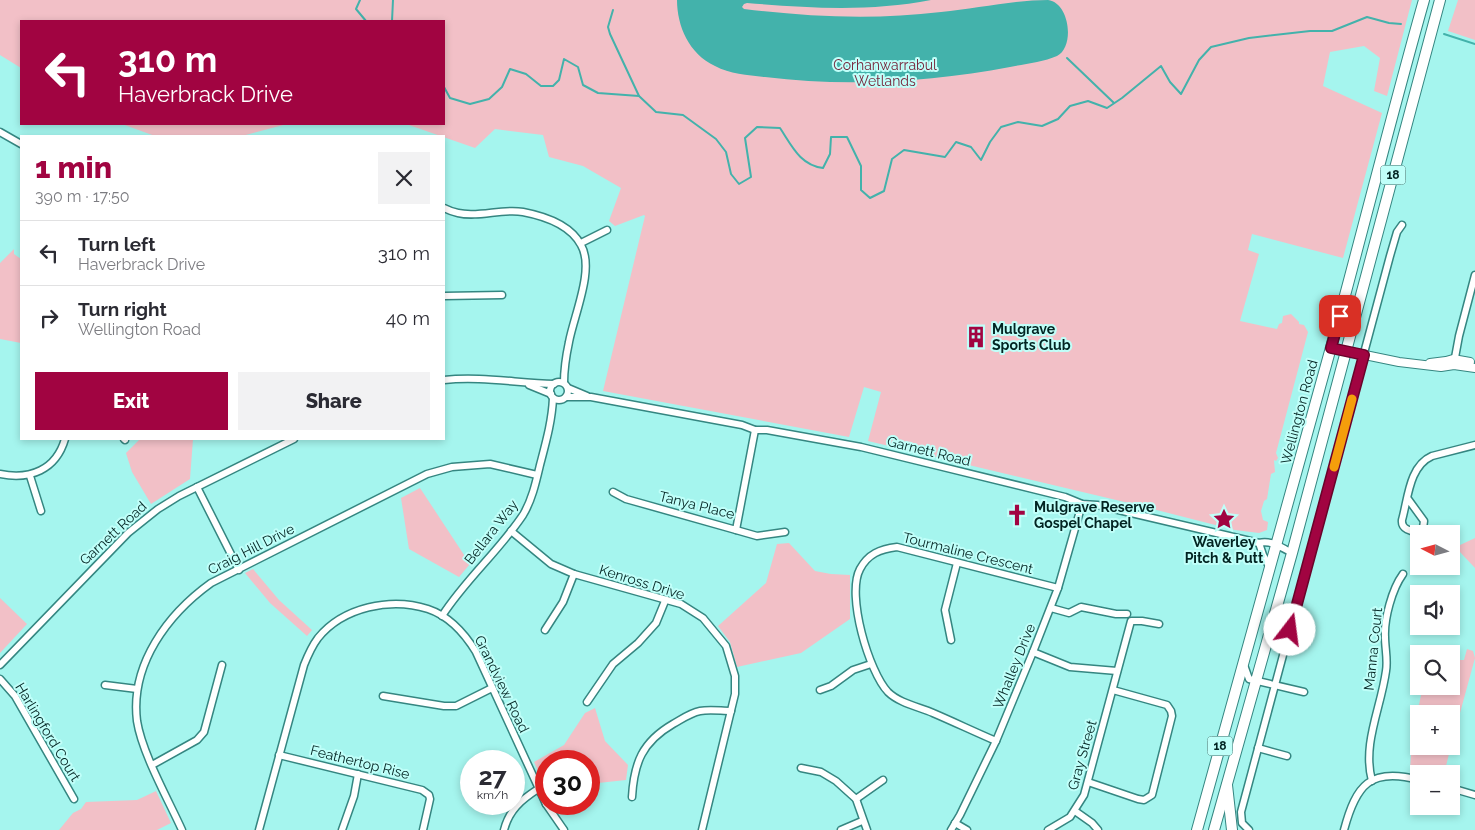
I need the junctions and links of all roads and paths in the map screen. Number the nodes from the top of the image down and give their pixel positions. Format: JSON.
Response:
{"nodes":[{"id":1,"x":1424,"y":0,"type":"edge"},
{"id":2,"x":1440,"y":0,"type":"edge"},
{"id":3,"x":0,"y":132,"type":"edge"},
{"id":4,"x":20,"y":143,"type":"edge"},
{"id":5,"x":445,"y":208,"type":"edge"},
{"id":6,"x":1402,"y":225,"type":"dead end"},
{"id":7,"x":607,"y":230,"type":"dead end"},
{"id":8,"x":581,"y":244,"type":"junction"},
{"id":9,"x":1475,"y":275,"type":"edge"},
{"id":10,"x":502,"y":295,"type":"dead end"},
{"id":11,"x":445,"y":296,"type":"edge"},
{"id":12,"x":1331,"y":348,"type":"junction"},
{"id":13,"x":1346,"y":351,"type":"junction"},
{"id":14,"x":1364,"y":355,"type":"junction"},
{"id":15,"x":1454,"y":361,"type":"junction"},
{"id":16,"x":1475,"y":363,"type":"edge"},
{"id":17,"x":564,"y":365,"type":"junction"},
{"id":18,"x":1475,"y":368,"type":"edge"},
{"id":19,"x":445,"y":380,"type":"edge"},
{"id":20,"x":523,"y":383,"type":"junction"},
{"id":21,"x":555,"y":383,"type":"junction"},
{"id":22,"x":566,"y":385,"type":"junction"},
{"id":23,"x":552,"y":396,"type":"junction"},
{"id":24,"x":591,"y":397,"type":"junction"},
{"id":25,"x":564,"y":398,"type":"junction"},
{"id":26,"x":553,"y":415,"type":"junction"},
{"id":27,"x":755,"y":430,"type":"junction"},
{"id":28,"x":65,"y":440,"type":"edge"},
{"id":29,"x":292,"y":440,"type":"edge"},
{"id":30,"x":1475,"y":445,"type":"edge"},
{"id":31,"x":0,"y":474,"type":"edge"},
{"id":32,"x":537,"y":475,"type":"junction"},
{"id":33,"x":30,"y":476,"type":"junction"},
{"id":34,"x":197,"y":487,"type":"junction"},
{"id":35,"x":613,"y":492,"type":"dead end"},
{"id":36,"x":1408,"y":499,"type":"junction"},
{"id":37,"x":1082,"y":504,"type":"junction"},
{"id":38,"x":41,"y":511,"type":"dead end"},
{"id":39,"x":736,"y":530,"type":"junction"},
{"id":40,"x":511,"y":532,"type":"junction"},
{"id":41,"x":785,"y":532,"type":"dead end"},
{"id":42,"x":1259,"y":543,"type":"junction"},
{"id":43,"x":1277,"y":545,"type":"junction"},
{"id":44,"x":1292,"y":553,"type":"junction"},
{"id":45,"x":957,"y":563,"type":"junction"},
{"id":46,"x":1270,"y":568,"type":"junction"},
{"id":47,"x":239,"y":570,"type":"junction"},
{"id":48,"x":574,"y":574,"type":"junction"},
{"id":49,"x":1403,"y":574,"type":"dead end"},
{"id":50,"x":1058,"y":588,"type":"junction"},
{"id":51,"x":665,"y":601,"type":"junction"},
{"id":52,"x":1051,"y":608,"type":"junction"},
{"id":53,"x":1257,"y":613,"type":"junction"},
{"id":54,"x":1127,"y":614,"type":"dead end"},
{"id":55,"x":444,"y":618,"type":"junction"},
{"id":56,"x":1274,"y":618,"type":"junction"},
{"id":57,"x":1159,"y":624,"type":"dead end"},
{"id":58,"x":545,"y":630,"type":"dead end"},
{"id":59,"x":951,"y":640,"type":"dead end"},
{"id":60,"x":1033,"y":652,"type":"junction"},
{"id":61,"x":1242,"y":662,"type":"junction"},
{"id":62,"x":871,"y":664,"type":"junction"},
{"id":63,"x":0,"y":665,"type":"edge"},
{"id":64,"x":222,"y":665,"type":"dead end"},
{"id":65,"x":1117,"y":671,"type":"junction"},
{"id":66,"x":0,"y":680,"type":"edge"},
{"id":67,"x":1255,"y":681,"type":"junction"},
{"id":68,"x":105,"y":685,"type":"dead end"},
{"id":69,"x":1275,"y":685,"type":"junction"},
{"id":70,"x":492,"y":688,"type":"junction"},
{"id":71,"x":137,"y":689,"type":"junction"},
{"id":72,"x":820,"y":690,"type":"dead end"},
{"id":73,"x":1113,"y":690,"type":"junction"},
{"id":74,"x":1304,"y":692,"type":"dead end"},
{"id":75,"x":383,"y":696,"type":"dead end"},
{"id":76,"x":586,"y":702,"type":"dead end"},
{"id":77,"x":731,"y":711,"type":"junction"},
{"id":78,"x":996,"y":741,"type":"junction"},
{"id":79,"x":1258,"y":748,"type":"junction"},
{"id":80,"x":279,"y":755,"type":"junction"},
{"id":81,"x":1287,"y":756,"type":"dead end"},
{"id":82,"x":152,"y":766,"type":"junction"},
{"id":83,"x":801,"y":768,"type":"dead end"},
{"id":84,"x":358,"y":774,"type":"junction"},
{"id":85,"x":1410,"y":778,"type":"edge"},
{"id":86,"x":883,"y":780,"type":"dead end"},
{"id":87,"x":1374,"y":780,"type":"junction"},
{"id":88,"x":535,"y":782,"type":"edge"},
{"id":89,"x":1088,"y":782,"type":"junction"},
{"id":90,"x":1227,"y":782,"type":"junction"},
{"id":91,"x":535,"y":791,"type":"edge"},
{"id":92,"x":1460,"y":791,"type":"edge"},
{"id":93,"x":1475,"y":795,"type":"edge"},
{"id":94,"x":632,"y":797,"type":"dead end"},
{"id":95,"x":74,"y":799,"type":"dead end"},
{"id":96,"x":856,"y":799,"type":"junction"},
{"id":97,"x":1075,"y":811,"type":"junction"},
{"id":98,"x":554,"y":815,"type":"edge"},
{"id":99,"x":862,"y":821,"type":"junction"},
{"id":100,"x":954,"y":828,"type":"edge"},
{"id":101,"x":342,"y":829,"type":"edge"},
{"id":102,"x":182,"y":830,"type":"edge"},
{"id":103,"x":259,"y":830,"type":"edge"},
{"id":104,"x":423,"y":830,"type":"edge"},
{"id":105,"x":504,"y":830,"type":"edge"},
{"id":106,"x":564,"y":830,"type":"edge"},
{"id":107,"x":702,"y":830,"type":"edge"},
{"id":108,"x":841,"y":830,"type":"edge"},
{"id":109,"x":867,"y":830,"type":"edge"},
{"id":110,"x":967,"y":830,"type":"edge"},
{"id":111,"x":1048,"y":830,"type":"edge"},
{"id":112,"x":1098,"y":830,"type":"edge"},
{"id":113,"x":1197,"y":830,"type":"edge"},
{"id":114,"x":1214,"y":830,"type":"edge"},
{"id":115,"x":1232,"y":830,"type":"edge"},
{"id":116,"x":1249,"y":830,"type":"edge"},
{"id":117,"x":1344,"y":830,"type":"edge"}],
"edges":[{"from":1,"to":12,"type":"main road","name":"Wellington Road","number":"18"},
{"from":2,"to":13,"type":"main road","number":"18"},
{"from":3,"to":4,"type":"street"},
{"from":5,"to":8,"type":"street"},
{"from":6,"to":14,"type":"street"},
{"from":7,"to":8,"type":"street"},
{"from":8,"to":17,"type":"street"},
{"from":9,"to":15,"type":"street"},
{"from":10,"to":11,"type":"street"},
{"from":12,"to":13,"type":"street"},
{"from":12,"to":43,"type":"main road","name":"Wellington Road","number":"18"},
{"from":13,"to":14,"type":"street"},
{"from":13,"to":44,"type":"main road","number":"18"},
{"from":14,"to":15,"type":"street"},
{"from":14,"to":69,"type":"street"},
{"from":15,"to":16,"type":"street"},
{"from":15,"to":18,"type":"street"},
{"from":17,"to":21,"type":"street"},
{"from":17,"to":22,"type":"street"},
{"from":19,"to":20,"type":"street"},
{"from":20,"to":21,"type":"street"},
{"from":20,"to":23,"type":"street"},
{"from":21,"to":22,"type":"street"},
{"from":21,"to":23,"type":"street"},
{"from":22,"to":24,"type":"street","name":"Garnett Road"},
{"from":22,"to":25,"type":"street"},
{"from":23,"to":25,"type":"street"},
{"from":23,"to":26,"type":"street","name":"Bellara Way"},
{"from":24,"to":25,"type":"street","name":"Garnett Road"},
{"from":24,"to":27,"type":"street","name":"Garnett Road"},
{"from":25,"to":26,"type":"street","name":"Bellara Way"},
{"from":26,"to":32,"type":"street","name":"Bellara Way"},
{"from":27,"to":37,"type":"street","name":"Garnett Road"},
{"from":27,"to":39,"type":"street","name":"Tanya Place"},
{"from":28,"to":33,"type":"street"},
{"from":29,"to":34,"type":"street","name":"Garnett Road"},
{"from":30,"to":36,"type":"street"},
{"from":31,"to":33,"type":"street"},
{"from":32,"to":40,"type":"street","name":"Bellara Way"},
{"from":32,"to":47,"type":"street","name":"Craig Hill Drive"},
{"from":33,"to":38,"type":"street"},
{"from":34,"to":47,"type":"street"},
{"from":34,"to":63,"type":"street","name":"Garnett Road"},
{"from":35,"to":39,"type":"street","name":"Tanya Place"},
{"from":36,"to":36,"type":"street"},
{"from":37,"to":42,"type":"street","name":"Garnett Road"},
{"from":37,"to":50,"type":"street","name":"Whalley Drive"},
{"from":39,"to":41,"type":"street"},
{"from":40,"to":48,"type":"street","name":"Kenross Drive"},
{"from":40,"to":55,"type":"street","name":"Bellara Way"},
{"from":42,"to":43,"type":"street","name":"Garnett Road"},
{"from":42,"to":46,"type":"street"},
{"from":43,"to":44,"type":"street","name":"Garnett Road"},
{"from":43,"to":46,"type":"main road","name":"Wellington Road","number":"18"},
{"from":44,"to":56,"type":"main road","number":"18"},
{"from":45,"to":50,"type":"street","name":"Tourmaline Crescent"},
{"from":45,"to":59,"type":"street"},
{"from":45,"to":62,"type":"street","name":"Tourmaline Crescent"},
{"from":46,"to":53,"type":"main road","name":"Wellington Road","number":"18"},
{"from":47,"to":71,"type":"street","name":"Craig Hill Drive"},
{"from":48,"to":51,"type":"street","name":"Kenross Drive"},
{"from":48,"to":58,"type":"street"},
{"from":49,"to":87,"type":"street","name":"Manna Court"},
{"from":50,"to":52,"type":"street","name":"Whalley Drive"},
{"from":51,"to":76,"type":"street"},
{"from":51,"to":77,"type":"street","name":"Kenross Drive"},
{"from":52,"to":54,"type":"street"},
{"from":52,"to":60,"type":"street","name":"Whalley Drive"},
{"from":53,"to":56,"type":"main road"},
{"from":53,"to":61,"type":"main road","name":"Wellington Road","number":"18"},
{"from":55,"to":70,"type":"street","name":"Grandview Road"},
{"from":55,"to":80,"type":"street","name":"Grandview Road"},
{"from":56,"to":67,"type":"main road","number":"18"},
{"from":57,"to":65,"type":"street","name":"Gray Street"},
{"from":60,"to":65,"type":"street"},
{"from":60,"to":78,"type":"street","name":"Whalley Drive"},
{"from":61,"to":67,"type":"street"},
{"from":61,"to":113,"type":"main road","name":"Wellington Road","number":"18"},
{"from":62,"to":72,"type":"street"},
{"from":62,"to":78,"type":"street","name":"Tourmaline Crescent"},
{"from":64,"to":82,"type":"street"},
{"from":65,"to":73,"type":"street","name":"Gray Street"},
{"from":66,"to":95,"type":"street","name":"Harlingford Court"},
{"from":67,"to":69,"type":"street"},
{"from":67,"to":90,"type":"main road","number":"18"},
{"from":68,"to":71,"type":"street"},
{"from":69,"to":74,"type":"street"},
{"from":69,"to":79,"type":"street"},
{"from":70,"to":75,"type":"street"},
{"from":70,"to":88,"type":"street","name":"Grandview Road"},
{"from":71,"to":82,"type":"street","name":"Craig Hill Drive"},
{"from":73,"to":89,"type":"street","name":"Gray Street"},
{"from":73,"to":89,"type":"street"},
{"from":77,"to":94,"type":"street"},
{"from":77,"to":107,"type":"street","name":"Kenross Drive"},
{"from":78,"to":100,"type":"street","name":"Whalley Drive"},
{"from":79,"to":81,"type":"street"},
{"from":79,"to":116,"type":"street"},
{"from":80,"to":84,"type":"street","name":"Feathertop Rise"},
{"from":80,"to":103,"type":"street","name":"Grandview Road"},
{"from":82,"to":102,"type":"street","name":"Craig Hill Drive"},
{"from":83,"to":96,"type":"street"},
{"from":84,"to":101,"type":"street"},
{"from":84,"to":104,"type":"street","name":"Feathertop Rise"},
{"from":85,"to":87,"type":"street"},
{"from":86,"to":96,"type":"street"},
{"from":87,"to":117,"type":"street"},
{"from":89,"to":97,"type":"street","name":"Gray Street"},
{"from":90,"to":114,"type":"main road","number":"18"},
{"from":90,"to":115,"type":"main road"},
{"from":91,"to":105,"type":"street"},
{"from":92,"to":93,"type":"street"},
{"from":96,"to":99,"type":"street"},
{"from":97,"to":111,"type":"street","name":"Gray Street"},
{"from":97,"to":112,"type":"street"},
{"from":98,"to":106,"type":"street","name":"Grandview Road"},
{"from":99,"to":108,"type":"street"},
{"from":99,"to":109,"type":"street"},
{"from":100,"to":110,"type":"street"}]}
